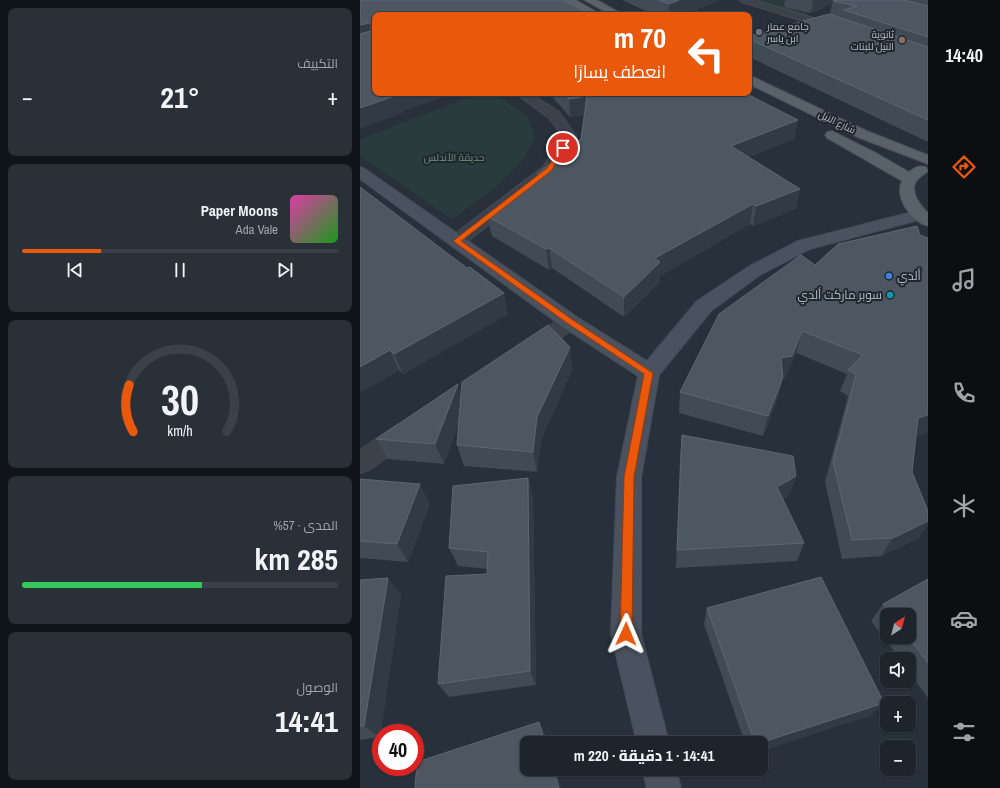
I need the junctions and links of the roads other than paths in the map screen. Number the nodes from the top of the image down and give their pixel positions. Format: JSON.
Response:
{"nodes":[{"id":1,"x":568,"y":0,"type":"edge"},
{"id":2,"x":589,"y":0,"type":"edge"},
{"id":3,"x":745,"y":0,"type":"edge"},
{"id":4,"x":591,"y":12,"type":"edge"},
{"id":5,"x":613,"y":12,"type":"edge"},
{"id":6,"x":822,"y":14,"type":"edge"},
{"id":7,"x":809,"y":20,"type":"junction"},
{"id":8,"x":845,"y":32,"type":"edge"},
{"id":9,"x":752,"y":80,"type":"edge"},
{"id":10,"x":752,"y":94,"type":"edge"},
{"id":11,"x":526,"y":96,"type":"edge"},
{"id":12,"x":791,"y":114,"type":"dead end"},
{"id":13,"x":818,"y":128,"type":"dead end"},
{"id":14,"x":928,"y":160,"type":"edge"},
{"id":15,"x":928,"y":168,"type":"edge"},
{"id":16,"x":360,"y":172,"type":"edge"},
{"id":17,"x":910,"y":179,"type":"junction"},
{"id":18,"x":924,"y":218,"type":"edge"},
{"id":19,"x":457,"y":241,"type":"junction"},
{"id":20,"x":570,"y":322,"type":"junction"},
{"id":21,"x":511,"y":361,"type":"edge"},
{"id":22,"x":649,"y":373,"type":"junction"},
{"id":23,"x":419,"y":423,"type":"edge"},
{"id":24,"x":360,"y":462,"type":"edge"},
{"id":25,"x":651,"y":736,"type":"edge"},
{"id":26,"x":661,"y":776,"type":"edge"},
{"id":27,"x":664,"y":788,"type":"edge"}],
"edges":[{"from":1,"to":4,"type":"main road"},
{"from":2,"to":5,"type":"main road"},
{"from":3,"to":7,"type":"street"},
{"from":6,"to":7,"type":"street"},
{"from":7,"to":8,"type":"street"},
{"from":9,"to":14,"type":"main road","name":"شارع النيل"},
{"from":10,"to":12,"type":"main road"},
{"from":11,"to":19,"type":"street"},
{"from":13,"to":17,"type":"main road","name":"شارع النيل"},
{"from":15,"to":17,"type":"main road"},
{"from":16,"to":19,"type":"street"},
{"from":17,"to":18,"type":"main road"},
{"from":18,"to":22,"type":"street"},
{"from":19,"to":20,"type":"street"},
{"from":20,"to":21,"type":"street"},
{"from":20,"to":22,"type":"street"},
{"from":22,"to":25,"type":"street"},
{"from":23,"to":24,"type":"street"},
{"from":26,"to":27,"type":"street"}]}
